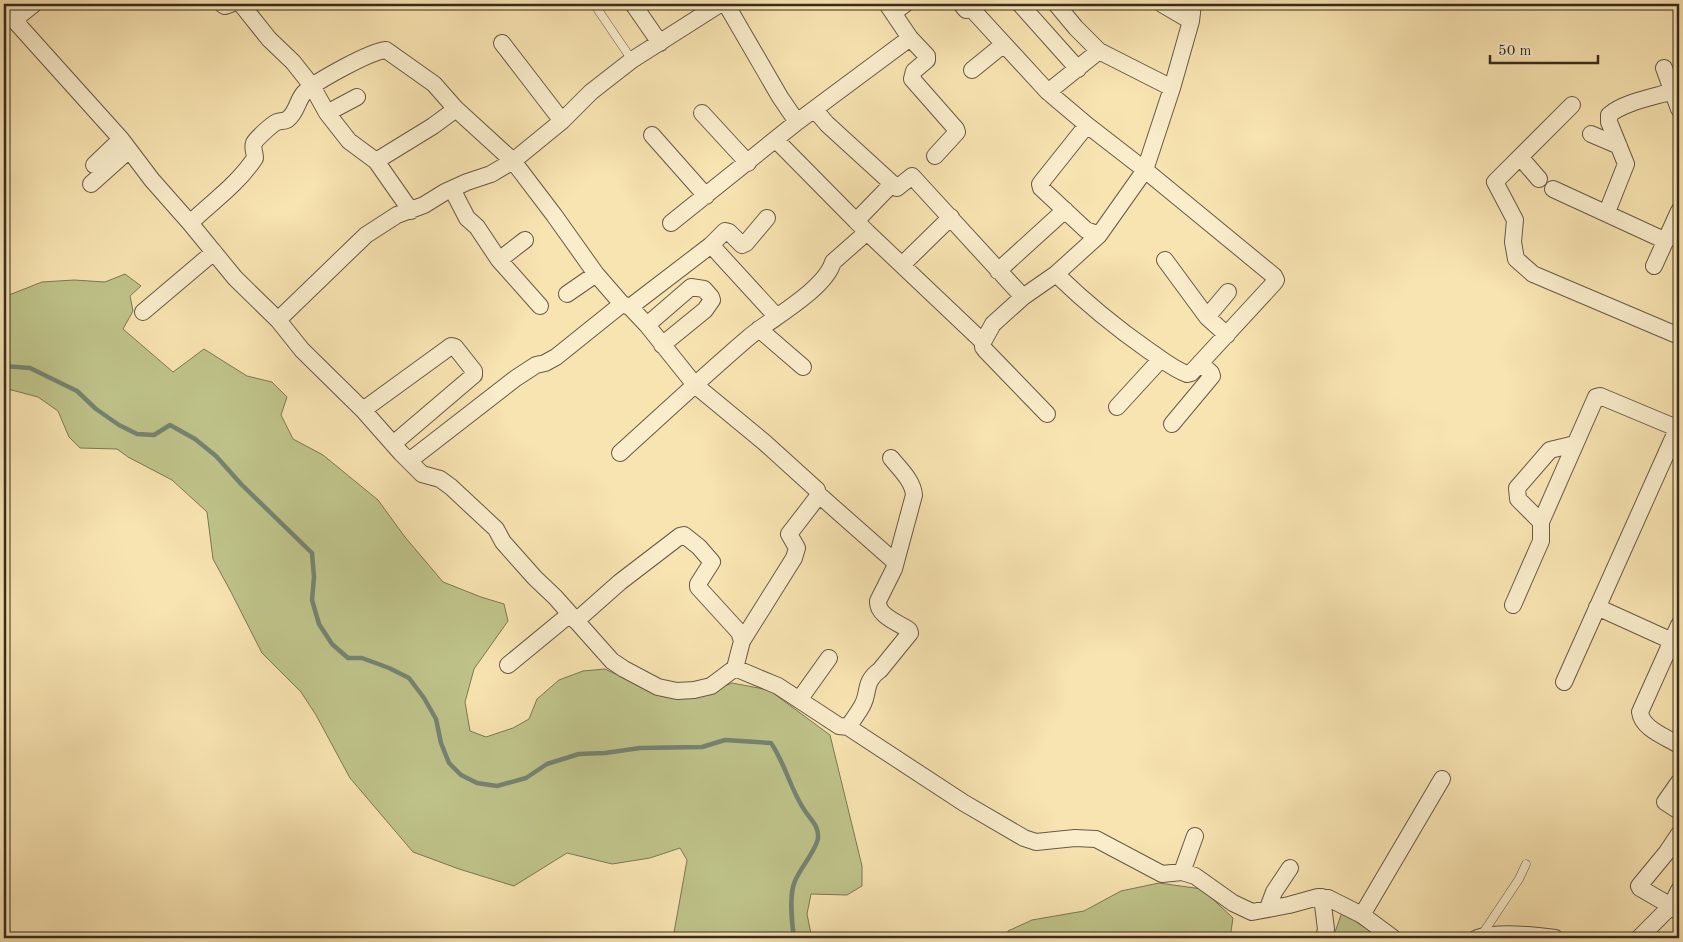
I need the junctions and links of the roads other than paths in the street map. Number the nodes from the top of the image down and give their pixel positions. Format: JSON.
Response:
{"nodes":[{"id":1,"x":34,"y":4,"type":"edge"},
{"id":2,"x":222,"y":4,"type":"edge"},
{"id":3,"x":231,"y":4,"type":"edge"},
{"id":4,"x":241,"y":4,"type":"edge"},
{"id":5,"x":594,"y":4,"type":"edge"},
{"id":6,"x":633,"y":4,"type":"edge"},
{"id":7,"x":720,"y":4,"type":"edge"},
{"id":8,"x":726,"y":4,"type":"edge"},
{"id":9,"x":1020,"y":4,"type":"edge"},
{"id":10,"x":1056,"y":4,"type":"edge"},
{"id":11,"x":1162,"y":4,"type":"edge"},
{"id":12,"x":1193,"y":4,"type":"edge"},
{"id":13,"x":968,"y":5,"type":"edge"},
{"id":14,"x":4,"y":7,"type":"edge"},
{"id":15,"x":895,"y":7,"type":"edge"},
{"id":16,"x":14,"y":20,"type":"junction"},
{"id":17,"x":1192,"y":20,"type":"junction"},
{"id":18,"x":910,"y":38,"type":"junction"},
{"id":19,"x":502,"y":43,"type":"dead end"},
{"id":20,"x":660,"y":43,"type":"junction"},
{"id":21,"x":1004,"y":44,"type":"junction"},
{"id":22,"x":1099,"y":51,"type":"junction"},
{"id":23,"x":632,"y":60,"type":"junction"},
{"id":24,"x":1664,"y":68,"type":"dead end"},
{"id":25,"x":1078,"y":69,"type":"junction"},
{"id":26,"x":972,"y":70,"type":"dead end"},
{"id":27,"x":312,"y":86,"type":"junction"},
{"id":28,"x":1172,"y":88,"type":"junction"},
{"id":29,"x":1048,"y":92,"type":"junction"},
{"id":30,"x":1673,"y":92,"type":"junction"},
{"id":31,"x":357,"y":97,"type":"dead end"},
{"id":32,"x":1572,"y":106,"type":"dead end"},
{"id":33,"x":456,"y":109,"type":"junction"},
{"id":34,"x":1679,"y":109,"type":"edge"},
{"id":35,"x":815,"y":110,"type":"junction"},
{"id":36,"x":327,"y":113,"type":"junction"},
{"id":37,"x":702,"y":113,"type":"dead end"},
{"id":38,"x":562,"y":121,"type":"junction"},
{"id":39,"x":797,"y":122,"type":"junction"},
{"id":40,"x":1087,"y":125,"type":"junction"},
{"id":41,"x":1591,"y":134,"type":"dead end"},
{"id":42,"x":652,"y":135,"type":"dead end"},
{"id":43,"x":776,"y":140,"type":"junction"},
{"id":44,"x":125,"y":144,"type":"junction"},
{"id":45,"x":1619,"y":146,"type":"junction"},
{"id":46,"x":935,"y":156,"type":"dead end"},
{"id":47,"x":1520,"y":157,"type":"junction"},
{"id":48,"x":376,"y":161,"type":"junction"},
{"id":49,"x":513,"y":161,"type":"junction"},
{"id":50,"x":748,"y":163,"type":"junction"},
{"id":51,"x":94,"y":165,"type":"dead end"},
{"id":52,"x":1145,"y":170,"type":"junction"},
{"id":53,"x":1539,"y":178,"type":"dead end"},
{"id":54,"x":90,"y":184,"type":"dead end"},
{"id":55,"x":892,"y":184,"type":"junction"},
{"id":56,"x":452,"y":189,"type":"junction"},
{"id":57,"x":1553,"y":189,"type":"dead end"},
{"id":58,"x":706,"y":196,"type":"junction"},
{"id":59,"x":1065,"y":210,"type":"junction"},
{"id":60,"x":411,"y":211,"type":"junction"},
{"id":61,"x":1679,"y":211,"type":"edge"},
{"id":62,"x":1607,"y":212,"type":"junction"},
{"id":63,"x":951,"y":217,"type":"junction"},
{"id":64,"x":767,"y":218,"type":"dead end"},
{"id":65,"x":190,"y":223,"type":"junction"},
{"id":66,"x":671,"y":223,"type":"dead end"},
{"id":67,"x":861,"y":226,"type":"junction"},
{"id":68,"x":1099,"y":235,"type":"junction"},
{"id":69,"x":525,"y":240,"type":"dead end"},
{"id":70,"x":1666,"y":241,"type":"junction"},
{"id":71,"x":712,"y":245,"type":"junction"},
{"id":72,"x":214,"y":252,"type":"junction"},
{"id":73,"x":500,"y":260,"type":"junction"},
{"id":74,"x":1165,"y":260,"type":"dead end"},
{"id":75,"x":902,"y":265,"type":"junction"},
{"id":76,"x":1654,"y":266,"type":"dead end"},
{"id":77,"x":998,"y":271,"type":"junction"},
{"id":78,"x":596,"y":274,"type":"junction"},
{"id":79,"x":1056,"y":274,"type":"junction"},
{"id":80,"x":1228,"y":292,"type":"dead end"},
{"id":81,"x":566,"y":294,"type":"dead end"},
{"id":82,"x":1023,"y":297,"type":"junction"},
{"id":83,"x":540,"y":306,"type":"dead end"},
{"id":84,"x":626,"y":306,"type":"junction"},
{"id":85,"x":143,"y":312,"type":"dead end"},
{"id":86,"x":776,"y":316,"type":"junction"},
{"id":87,"x":1207,"y":317,"type":"junction"},
{"id":88,"x":278,"y":320,"type":"junction"},
{"id":89,"x":647,"y":326,"type":"junction"},
{"id":90,"x":759,"y":329,"type":"junction"},
{"id":91,"x":1227,"y":335,"type":"junction"},
{"id":92,"x":1679,"y":336,"type":"edge"},
{"id":93,"x":983,"y":342,"type":"junction"},
{"id":94,"x":662,"y":344,"type":"junction"},
{"id":95,"x":1161,"y":359,"type":"junction"},
{"id":96,"x":1200,"y":363,"type":"junction"},
{"id":97,"x":803,"y":367,"type":"dead end"},
{"id":98,"x":695,"y":385,"type":"junction"},
{"id":99,"x":1117,"y":407,"type":"dead end"},
{"id":100,"x":364,"y":410,"type":"junction"},
{"id":101,"x":1047,"y":414,"type":"dead end"},
{"id":102,"x":1172,"y":424,"type":"dead end"},
{"id":103,"x":1679,"y":428,"type":"edge"},
{"id":104,"x":393,"y":444,"type":"junction"},
{"id":105,"x":1575,"y":444,"type":"junction"},
{"id":106,"x":620,"y":453,"type":"dead end"},
{"id":107,"x":891,"y":458,"type":"dead end"},
{"id":108,"x":409,"y":461,"type":"junction"},
{"id":109,"x":818,"y":494,"type":"junction"},
{"id":110,"x":1541,"y":522,"type":"junction"},
{"id":111,"x":896,"y":562,"type":"junction"},
{"id":112,"x":1513,"y":605,"type":"dead end"},
{"id":113,"x":1597,"y":608,"type":"junction"},
{"id":114,"x":573,"y":618,"type":"junction"},
{"id":115,"x":1679,"y":625,"type":"edge"},
{"id":116,"x":742,"y":641,"type":"junction"},
{"id":117,"x":1672,"y":641,"type":"junction"},
{"id":118,"x":829,"y":658,"type":"dead end"},
{"id":119,"x":508,"y":664,"type":"dead end"},
{"id":120,"x":735,"y":668,"type":"junction"},
{"id":121,"x":1564,"y":682,"type":"dead end"},
{"id":122,"x":799,"y":700,"type":"junction"},
{"id":123,"x":848,"y":727,"type":"junction"},
{"id":124,"x":1679,"y":745,"type":"edge"},
{"id":125,"x":1442,"y":779,"type":"dead end"},
{"id":126,"x":1679,"y":782,"type":"edge"},
{"id":127,"x":1679,"y":811,"type":"edge"},
{"id":128,"x":1679,"y":834,"type":"edge"},
{"id":129,"x":1195,"y":836,"type":"dead end"},
{"id":130,"x":1526,"y":864,"type":"dead end"},
{"id":131,"x":1290,"y":868,"type":"dead end"},
{"id":132,"x":1182,"y":872,"type":"junction"},
{"id":133,"x":1679,"y":890,"type":"edge"},
{"id":134,"x":1322,"y":897,"type":"junction"},
{"id":135,"x":1268,"y":908,"type":"junction"},
{"id":136,"x":1675,"y":909,"type":"edge"},
{"id":137,"x":1362,"y":915,"type":"junction"},
{"id":138,"x":1324,"y":938,"type":"edge"},
{"id":139,"x":1393,"y":938,"type":"edge"},
{"id":140,"x":1479,"y":938,"type":"edge"},
{"id":141,"x":1555,"y":938,"type":"edge"},
{"id":142,"x":1639,"y":938,"type":"edge"}],
"edges":[{"from":1,"to":16,"type":"street"},
{"from":2,"to":3,"type":"street"},
{"from":4,"to":27,"type":"street"},
{"from":5,"to":23,"type":"lane"},
{"from":6,"to":20,"type":"street"},
{"from":7,"to":20,"type":"street"},
{"from":8,"to":39,"type":"street"},
{"from":9,"to":25,"type":"street"},
{"from":10,"to":22,"type":"street"},
{"from":11,"to":17,"type":"street"},
{"from":12,"to":17,"type":"street"},
{"from":13,"to":21,"type":"street"},
{"from":14,"to":16,"type":"street"},
{"from":15,"to":18,"type":"street"},
{"from":16,"to":44,"type":"street"},
{"from":17,"to":28,"type":"street"},
{"from":18,"to":35,"type":"street"},
{"from":18,"to":46,"type":"street"},
{"from":19,"to":38,"type":"street"},
{"from":20,"to":23,"type":"street"},
{"from":21,"to":26,"type":"street"},
{"from":21,"to":29,"type":"street"},
{"from":22,"to":25,"type":"street"},
{"from":22,"to":28,"type":"street"},
{"from":23,"to":38,"type":"street"},
{"from":24,"to":30,"type":"street"},
{"from":25,"to":29,"type":"street"},
{"from":27,"to":33,"type":"street"},
{"from":27,"to":36,"type":"street"},
{"from":27,"to":65,"type":"street"},
{"from":28,"to":52,"type":"street"},
{"from":29,"to":40,"type":"street"},
{"from":30,"to":34,"type":"street"},
{"from":30,"to":45,"type":"street"},
{"from":31,"to":36,"type":"street"},
{"from":32,"to":47,"type":"street"},
{"from":33,"to":48,"type":"street"},
{"from":33,"to":49,"type":"street"},
{"from":35,"to":39,"type":"street"},
{"from":35,"to":55,"type":"street"},
{"from":36,"to":48,"type":"street"},
{"from":37,"to":50,"type":"street"},
{"from":38,"to":49,"type":"street"},
{"from":39,"to":43,"type":"street"},
{"from":40,"to":52,"type":"street"},
{"from":40,"to":59,"type":"street"},
{"from":41,"to":45,"type":"street"},
{"from":42,"to":58,"type":"street"},
{"from":43,"to":50,"type":"street"},
{"from":43,"to":67,"type":"street"},
{"from":44,"to":51,"type":"street"},
{"from":44,"to":54,"type":"street"},
{"from":44,"to":65,"type":"street"},
{"from":45,"to":62,"type":"street"},
{"from":47,"to":53,"type":"street"},
{"from":47,"to":92,"type":"street"},
{"from":48,"to":60,"type":"street"},
{"from":49,"to":56,"type":"street"},
{"from":49,"to":78,"type":"street"},
{"from":50,"to":58,"type":"street"},
{"from":52,"to":68,"type":"street"},
{"from":52,"to":91,"type":"street"},
{"from":55,"to":63,"type":"street"},
{"from":55,"to":67,"type":"street"},
{"from":56,"to":60,"type":"street"},
{"from":56,"to":73,"type":"street"},
{"from":57,"to":62,"type":"street"},
{"from":58,"to":66,"type":"street"},
{"from":59,"to":68,"type":"street"},
{"from":59,"to":77,"type":"street"},
{"from":60,"to":88,"type":"street"},
{"from":61,"to":70,"type":"street"},
{"from":62,"to":70,"type":"street"},
{"from":63,"to":75,"type":"street"},
{"from":63,"to":77,"type":"street"},
{"from":64,"to":71,"type":"street"},
{"from":65,"to":72,"type":"street"},
{"from":67,"to":75,"type":"street"},
{"from":67,"to":86,"type":"street"},
{"from":68,"to":79,"type":"street"},
{"from":69,"to":73,"type":"street"},
{"from":70,"to":76,"type":"street"},
{"from":71,"to":84,"type":"street"},
{"from":71,"to":86,"type":"street"},
{"from":72,"to":85,"type":"street"},
{"from":72,"to":88,"type":"street"},
{"from":73,"to":83,"type":"street"},
{"from":74,"to":87,"type":"street"},
{"from":75,"to":93,"type":"street"},
{"from":77,"to":82,"type":"street"},
{"from":78,"to":81,"type":"street"},
{"from":78,"to":84,"type":"street"},
{"from":79,"to":82,"type":"street"},
{"from":79,"to":95,"type":"street"},
{"from":80,"to":87,"type":"street"},
{"from":82,"to":93,"type":"street"},
{"from":84,"to":89,"type":"street"},
{"from":84,"to":108,"type":"street"},
{"from":86,"to":90,"type":"street"},
{"from":87,"to":91,"type":"street"},
{"from":88,"to":100,"type":"street"},
{"from":89,"to":94,"type":"street"},
{"from":89,"to":94,"type":"street"},
{"from":90,"to":97,"type":"street"},
{"from":90,"to":98,"type":"street"},
{"from":91,"to":96,"type":"street"},
{"from":93,"to":101,"type":"street"},
{"from":94,"to":98,"type":"street"},
{"from":95,"to":96,"type":"street"},
{"from":95,"to":99,"type":"street"},
{"from":96,"to":102,"type":"street"},
{"from":98,"to":106,"type":"street"},
{"from":98,"to":109,"type":"street"},
{"from":100,"to":104,"type":"street"},
{"from":100,"to":104,"type":"street"},
{"from":103,"to":105,"type":"street"},
{"from":103,"to":113,"type":"street"},
{"from":104,"to":108,"type":"street"},
{"from":105,"to":110,"type":"street"},
{"from":105,"to":110,"type":"street"},
{"from":107,"to":111,"type":"street"},
{"from":108,"to":114,"type":"street"},
{"from":109,"to":111,"type":"street"},
{"from":109,"to":116,"type":"street"},
{"from":110,"to":112,"type":"street"},
{"from":111,"to":123,"type":"street"},
{"from":113,"to":117,"type":"street"},
{"from":113,"to":121,"type":"street"},
{"from":114,"to":116,"type":"street"},
{"from":114,"to":119,"type":"street"},
{"from":114,"to":120,"type":"street"},
{"from":115,"to":117,"type":"street"},
{"from":116,"to":120,"type":"street"},
{"from":117,"to":124,"type":"street"},
{"from":118,"to":122,"type":"street"},
{"from":120,"to":122,"type":"street"},
{"from":122,"to":123,"type":"street"},
{"from":123,"to":132,"type":"street"},
{"from":125,"to":137,"type":"street"},
{"from":126,"to":127,"type":"street"},
{"from":128,"to":136,"type":"street"},
{"from":129,"to":132,"type":"street"},
{"from":130,"to":140,"type":"lane"},
{"from":131,"to":135,"type":"street"},
{"from":132,"to":135,"type":"street"},
{"from":133,"to":136,"type":"street"},
{"from":134,"to":135,"type":"street"},
{"from":134,"to":137,"type":"street"},
{"from":134,"to":138,"type":"street"},
{"from":136,"to":142,"type":"street"},
{"from":137,"to":139,"type":"street"},
{"from":140,"to":141,"type":"street"}]}
